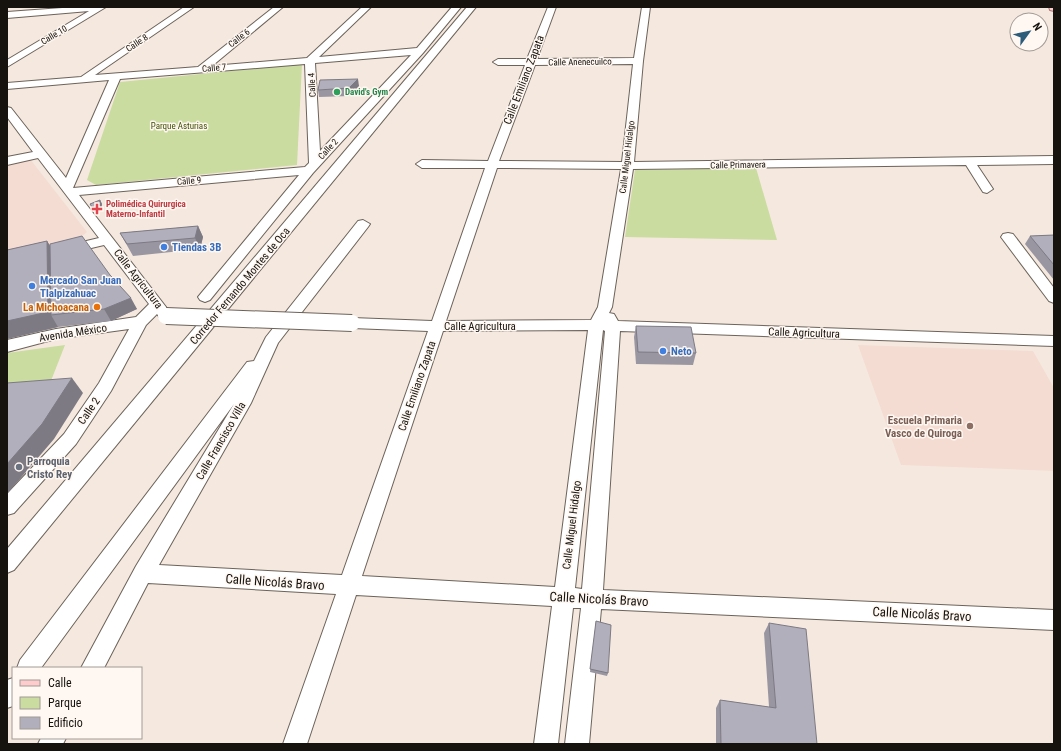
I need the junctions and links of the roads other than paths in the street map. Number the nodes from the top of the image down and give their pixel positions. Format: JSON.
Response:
{"nodes":[{"id":1,"x":12,"y":7,"type":"edge"},
{"id":2,"x":104,"y":7,"type":"edge"},
{"id":3,"x":190,"y":7,"type":"edge"},
{"id":4,"x":279,"y":7,"type":"edge"},
{"id":5,"x":367,"y":7,"type":"edge"},
{"id":6,"x":457,"y":7,"type":"edge"},
{"id":7,"x":472,"y":7,"type":"edge"},
{"id":8,"x":552,"y":7,"type":"edge"},
{"id":9,"x":646,"y":7,"type":"edge"},
{"id":10,"x":7,"y":10,"type":"edge"},
{"id":11,"x":7,"y":15,"type":"edge"},
{"id":12,"x":420,"y":51,"type":"junction"},
{"id":13,"x":310,"y":60,"type":"junction"},
{"id":14,"x":638,"y":61,"type":"junction"},
{"id":15,"x":498,"y":62,"type":"dead end"},
{"id":16,"x":532,"y":62,"type":"junction"},
{"id":17,"x":7,"y":64,"type":"edge"},
{"id":18,"x":200,"y":70,"type":"junction"},
{"id":19,"x":116,"y":77,"type":"junction"},
{"id":20,"x":83,"y":79,"type":"junction"},
{"id":21,"x":7,"y":86,"type":"edge"},
{"id":22,"x":7,"y":110,"type":"edge"},
{"id":23,"x":41,"y":154,"type":"junction"},
{"id":24,"x":1054,"y":160,"type":"edge"},
{"id":25,"x":7,"y":161,"type":"edge"},
{"id":26,"x":969,"y":161,"type":"junction"},
{"id":27,"x":422,"y":164,"type":"dead end"},
{"id":28,"x":492,"y":165,"type":"junction"},
{"id":29,"x":312,"y":166,"type":"junction"},
{"id":30,"x":628,"y":166,"type":"junction"},
{"id":31,"x":987,"y":189,"type":"dead end"},
{"id":32,"x":69,"y":190,"type":"junction"},
{"id":33,"x":363,"y":224,"type":"dead end"},
{"id":34,"x":1008,"y":237,"type":"dead end"},
{"id":35,"x":108,"y":240,"type":"junction"},
{"id":36,"x":54,"y":252,"type":"edge"},
{"id":37,"x":206,"y":297,"type":"dead end"},
{"id":38,"x":1054,"y":298,"type":"edge"},
{"id":39,"x":162,"y":310,"type":"junction"},
{"id":40,"x":140,"y":322,"type":"junction"},
{"id":41,"x":438,"y":326,"type":"junction"},
{"id":42,"x":604,"y":326,"type":"junction"},
{"id":43,"x":271,"y":341,"type":"junction"},
{"id":44,"x":1054,"y":341,"type":"edge"},
{"id":45,"x":7,"y":346,"type":"edge"},
{"id":46,"x":7,"y":507,"type":"edge"},
{"id":47,"x":7,"y":564,"type":"edge"},
{"id":48,"x":143,"y":573,"type":"junction"},
{"id":49,"x":349,"y":586,"type":"junction"},
{"id":50,"x":563,"y":597,"type":"junction"},
{"id":51,"x":592,"y":599,"type":"junction"},
{"id":52,"x":1054,"y":620,"type":"edge"},
{"id":53,"x":29,"y":667,"type":"edge"},
{"id":54,"x":93,"y":667,"type":"edge"},
{"id":55,"x":295,"y":744,"type":"edge"},
{"id":56,"x":546,"y":744,"type":"edge"},
{"id":57,"x":577,"y":744,"type":"edge"}],
"edges":[{"from":1,"to":10,"type":"street"},
{"from":2,"to":11,"type":"street"},
{"from":2,"to":17,"type":"street","name":"Calle 10"},
{"from":3,"to":20,"type":"street","name":"Calle 8"},
{"from":4,"to":18,"type":"street","name":"Calle 6"},
{"from":5,"to":13,"type":"street","name":"Calle 4"},
{"from":6,"to":12,"type":"street","name":"Calle 2"},
{"from":7,"to":47,"type":"street","name":"Corredor Fernando Montes de Oca"},
{"from":8,"to":16,"type":"street","name":"Calle Emiliano Zapata"},
{"from":9,"to":14,"type":"street","name":"Calle Miguel Hidalgo"},
{"from":12,"to":13,"type":"street","name":"Calle 7"},
{"from":12,"to":29,"type":"street","name":"Calle 2"},
{"from":13,"to":18,"type":"street","name":"Calle 7"},
{"from":13,"to":29,"type":"street","name":"Calle 4"},
{"from":14,"to":16,"type":"street","name":"Calle Anenecuilco"},
{"from":14,"to":30,"type":"street","name":"Calle Miguel Hidalgo"},
{"from":15,"to":16,"type":"street","name":"Calle Anenecuilco"},
{"from":16,"to":28,"type":"street","name":"Calle Emiliano Zapata"},
{"from":18,"to":19,"type":"street","name":"Calle 7"},
{"from":19,"to":20,"type":"street","name":"Calle 7"},
{"from":19,"to":32,"type":"street"},
{"from":20,"to":21,"type":"street","name":"Calle 7"},
{"from":22,"to":23,"type":"street","name":"Calle Agricultura"},
{"from":23,"to":25,"type":"street"},
{"from":23,"to":32,"type":"street","name":"Calle Agricultura"},
{"from":24,"to":26,"type":"street","name":"Calle Primavera"},
{"from":26,"to":30,"type":"street","name":"Calle Primavera"},
{"from":26,"to":31,"type":"street"},
{"from":27,"to":28,"type":"street","name":"Calle Primavera"},
{"from":28,"to":30,"type":"street","name":"Calle Primavera"},
{"from":28,"to":41,"type":"street","name":"Calle Emiliano Zapata"},
{"from":29,"to":32,"type":"street","name":"Calle 9"},
{"from":29,"to":37,"type":"street","name":"Calle 2"},
{"from":30,"to":42,"type":"street","name":"Calle Miguel Hidalgo"},
{"from":32,"to":35,"type":"street","name":"Calle Agricultura"},
{"from":33,"to":43,"type":"street","name":"Calle Francisco Villa"},
{"from":34,"to":38,"type":"street"},
{"from":35,"to":36,"type":"street"},
{"from":35,"to":39,"type":"street","name":"Calle Agricultura"},
{"from":39,"to":40,"type":"street","name":"Calle 2"},
{"from":39,"to":41,"type":"street","name":"Calle Agricultura","bridge":true},
{"from":40,"to":45,"type":"street","name":"Avenida México"},
{"from":40,"to":46,"type":"street","name":"Calle 2"},
{"from":41,"to":42,"type":"street","name":"Calle Agricultura"},
{"from":41,"to":49,"type":"street","name":"Calle Emiliano Zapata"},
{"from":42,"to":44,"type":"street","name":"Calle Agricultura"},
{"from":42,"to":50,"type":"street","name":"Calle Miguel Hidalgo"},
{"from":42,"to":51,"type":"street","name":"Calle Miguel Hidalgo"},
{"from":43,"to":48,"type":"street","name":"Calle Francisco Villa"},
{"from":43,"to":53,"type":"street"},
{"from":48,"to":49,"type":"street","name":"Calle Nicolás Bravo"},
{"from":48,"to":54,"type":"street","name":"Calle Francisco Villa"},
{"from":49,"to":50,"type":"street","name":"Calle Nicolás Bravo"},
{"from":49,"to":55,"type":"street","name":"Calle Emiliano Zapata"},
{"from":50,"to":51,"type":"street","name":"Calle Nicolás Bravo"},
{"from":50,"to":56,"type":"street","name":"Calle Miguel Hidalgo"},
{"from":51,"to":52,"type":"street","name":"Calle Nicolás Bravo"},
{"from":51,"to":57,"type":"street","name":"Calle Miguel Hidalgo"}]}
